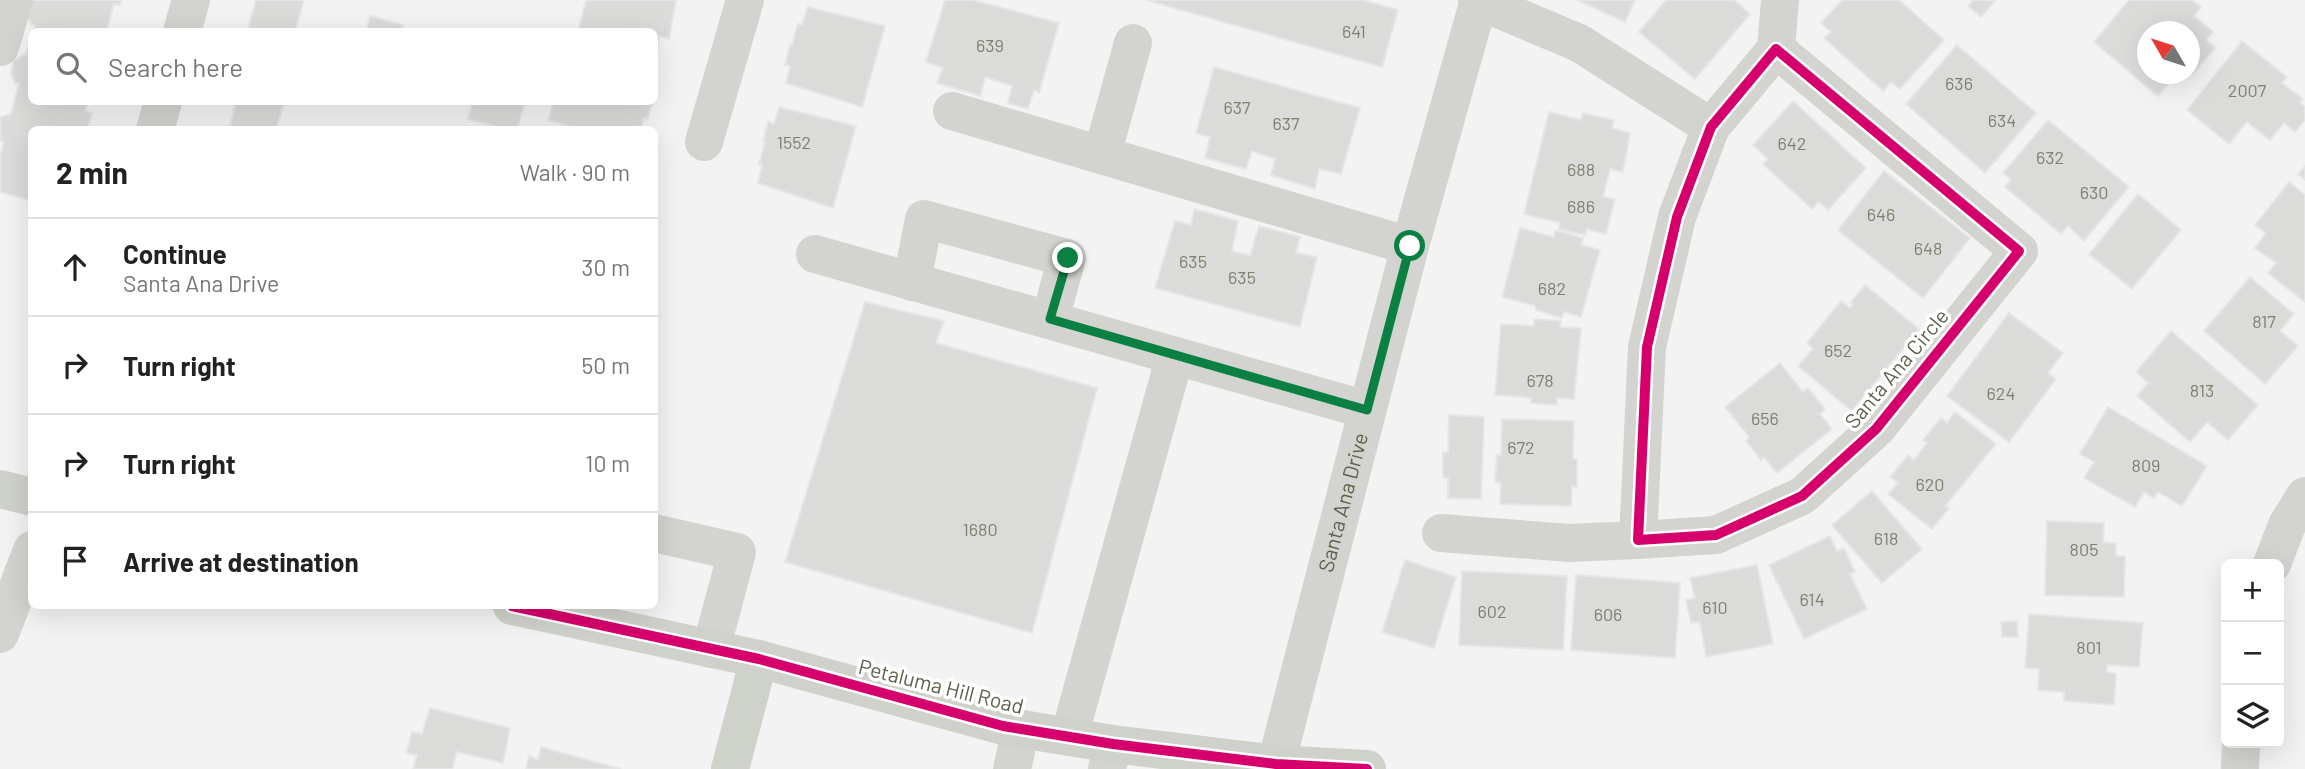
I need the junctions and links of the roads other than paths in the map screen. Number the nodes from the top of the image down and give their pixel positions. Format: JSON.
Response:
{"nodes":[{"id":1,"x":14,"y":0,"type":"edge"},
{"id":2,"x":191,"y":0,"type":"edge"},
{"id":3,"x":745,"y":0,"type":"edge"},
{"id":4,"x":1780,"y":0,"type":"edge"},
{"id":5,"x":1478,"y":1,"type":"edge"},
{"id":6,"x":184,"y":28,"type":"edge"},
{"id":7,"x":1133,"y":43,"type":"dead end"},
{"id":8,"x":0,"y":47,"type":"edge"},
{"id":9,"x":1776,"y":49,"type":"junction"},
{"id":10,"x":162,"y":105,"type":"edge"},
{"id":11,"x":952,"y":111,"type":"dead end"},
{"id":12,"x":156,"y":126,"type":"edge"},
{"id":13,"x":1711,"y":127,"type":"junction"},
{"id":14,"x":704,"y":142,"type":"dead end"},
{"id":15,"x":1102,"y":155,"type":"junction"},
{"id":16,"x":1410,"y":246,"type":"junction"},
{"id":17,"x":815,"y":254,"type":"dead end"},
{"id":18,"x":912,"y":282,"type":"junction"},
{"id":19,"x":1050,"y":319,"type":"junction"},
{"id":20,"x":1175,"y":356,"type":"junction"},
{"id":21,"x":1367,"y":410,"type":"junction"},
{"id":22,"x":0,"y":489,"type":"edge"},
{"id":23,"x":28,"y":496,"type":"edge"},
{"id":24,"x":2305,"y":496,"type":"edge"},
{"id":25,"x":1441,"y":533,"type":"dead end"},
{"id":26,"x":658,"y":534,"type":"edge"},
{"id":27,"x":1638,"y":540,"type":"junction"},
{"id":28,"x":2274,"y":559,"type":"edge"},
{"id":29,"x":28,"y":560,"type":"edge"},
{"id":30,"x":542,"y":609,"type":"edge"},
{"id":31,"x":583,"y":613,"type":"edge"},
{"id":32,"x":0,"y":634,"type":"edge"},
{"id":33,"x":711,"y":649,"type":"junction"},
{"id":34,"x":759,"y":659,"type":"junction"},
{"id":35,"x":1021,"y":729,"type":"junction"},
{"id":36,"x":1069,"y":737,"type":"junction"},
{"id":37,"x":2241,"y":748,"type":"edge"},
{"id":38,"x":1110,"y":757,"type":"edge"},
{"id":39,"x":1276,"y":764,"type":"junction"},
{"id":40,"x":730,"y":769,"type":"edge"},
{"id":41,"x":1012,"y":769,"type":"edge"},
{"id":42,"x":1367,"y":769,"type":"edge"},
{"id":43,"x":2240,"y":769,"type":"edge"}],
"edges":[{"from":1,"to":8,"type":"street"},
{"from":2,"to":6,"type":"street"},
{"from":3,"to":14,"type":"street"},
{"from":4,"to":9,"type":"street"},
{"from":5,"to":13,"type":"street"},
{"from":5,"to":16,"type":"street","name":"Santa Ana Drive"},
{"from":7,"to":15,"type":"street"},
{"from":9,"to":13,"type":"street"},
{"from":9,"to":27,"type":"street","name":"Santa Ana Circle"},
{"from":10,"to":12,"type":"street"},
{"from":11,"to":15,"type":"street"},
{"from":13,"to":27,"type":"street"},
{"from":15,"to":16,"type":"street"},
{"from":16,"to":21,"type":"street","name":"Santa Ana Drive"},
{"from":17,"to":18,"type":"street"},
{"from":18,"to":19,"type":"street"},
{"from":18,"to":19,"type":"street"},
{"from":19,"to":20,"type":"street"},
{"from":20,"to":21,"type":"street"},
{"from":20,"to":36,"type":"street"},
{"from":21,"to":39,"type":"street","name":"Santa Ana Drive"},
{"from":22,"to":23,"type":"main road"},
{"from":24,"to":28,"type":"street"},
{"from":25,"to":27,"type":"street"},
{"from":26,"to":33,"type":"street"},
{"from":29,"to":32,"type":"street"},
{"from":30,"to":31,"type":"main road","name":"Petaluma Hill Road"},
{"from":31,"to":33,"type":"main road","name":"Petaluma Hill Road"},
{"from":33,"to":34,"type":"main road","name":"Petaluma Hill Road"},
{"from":34,"to":35,"type":"main road","name":"Petaluma Hill Road"},
{"from":34,"to":40,"type":"main road"},
{"from":35,"to":36,"type":"main road","name":"Petaluma Hill Road"},
{"from":35,"to":41,"type":"street"},
{"from":36,"to":38,"type":"main road","name":"Petaluma Hill Road"},
{"from":37,"to":43,"type":"street"},
{"from":38,"to":39,"type":"main road","name":"Petaluma Hill Road"},
{"from":39,"to":42,"type":"main road","name":"Petaluma Hill Road"}]}
